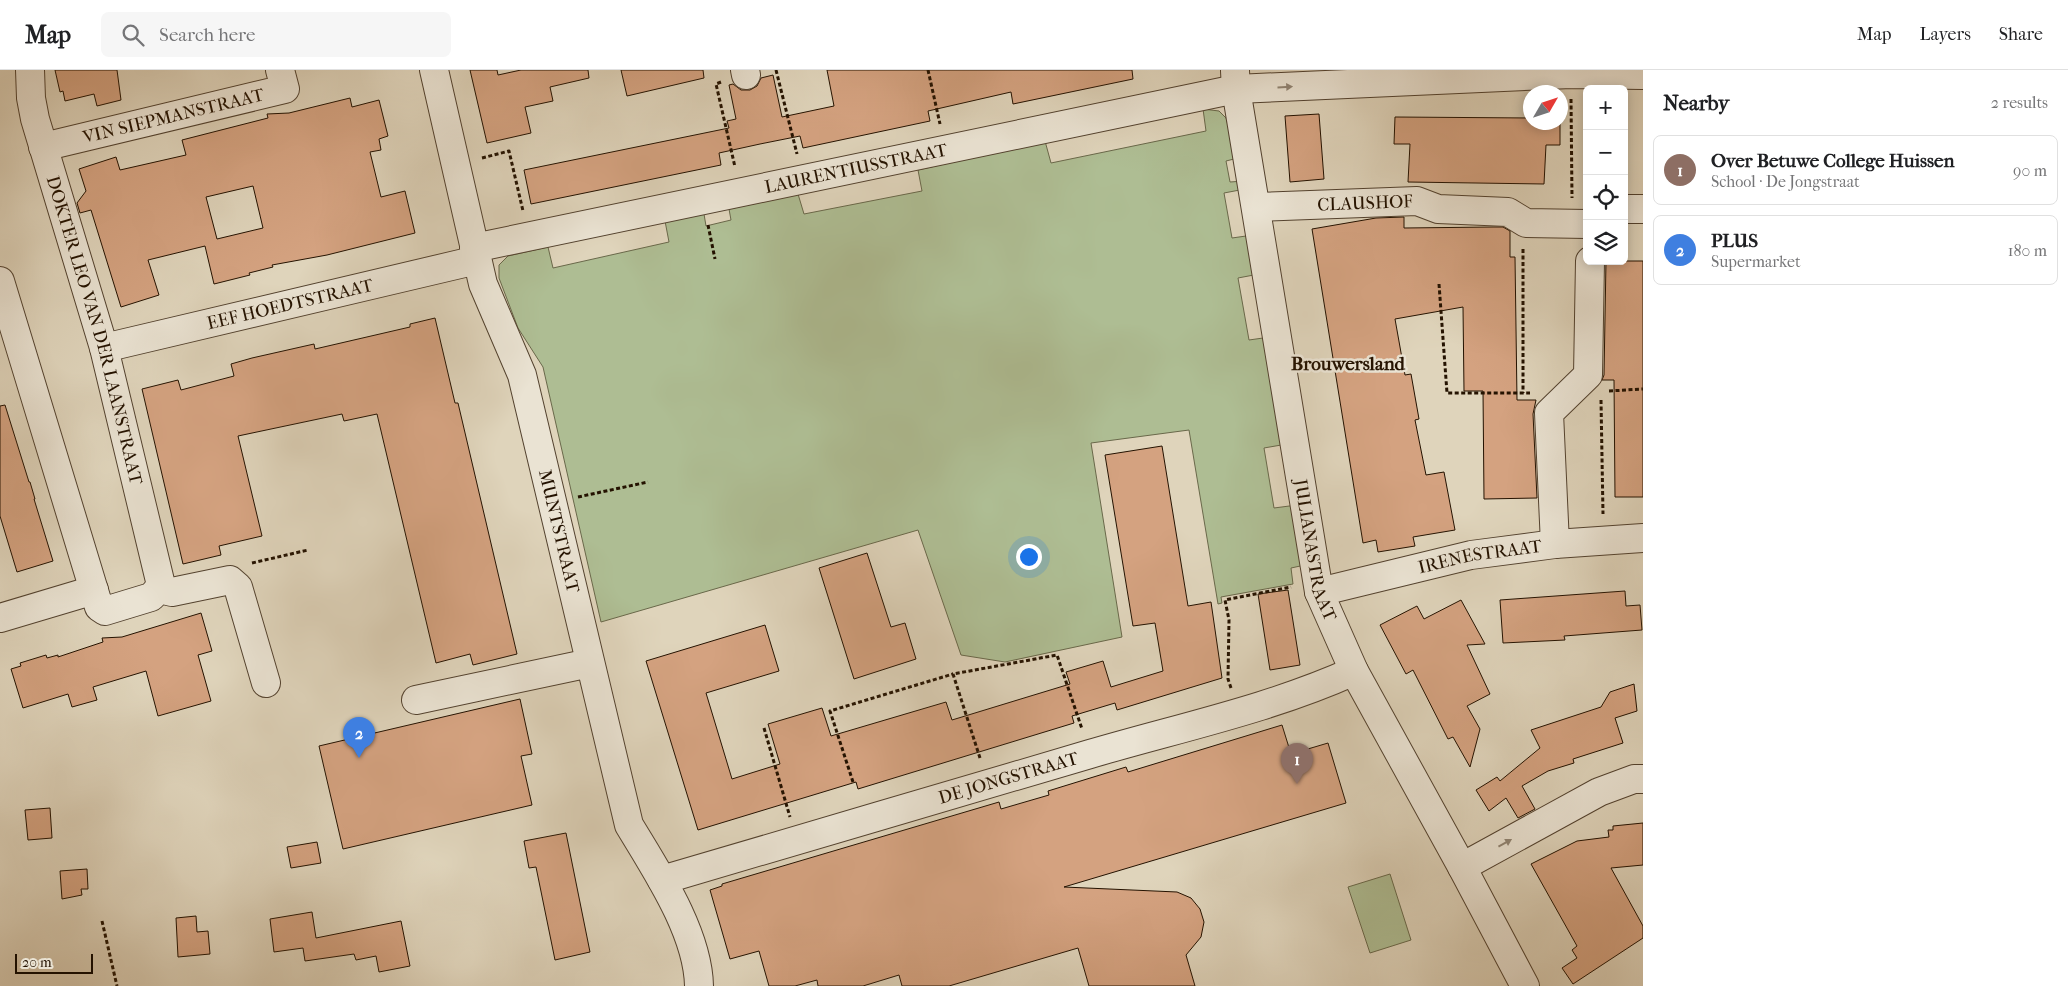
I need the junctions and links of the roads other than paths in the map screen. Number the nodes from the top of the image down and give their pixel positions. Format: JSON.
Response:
{"nodes":[{"id":1,"x":30,"y":70,"type":"edge"},
{"id":2,"x":280,"y":70,"type":"edge"},
{"id":3,"x":434,"y":70,"type":"edge"},
{"id":4,"x":1643,"y":75,"type":"edge"},
{"id":5,"x":1375,"y":76,"type":"edge"},
{"id":6,"x":1236,"y":79,"type":"edge"},
{"id":7,"x":43,"y":147,"type":"junction"},
{"id":8,"x":1256,"y":207,"type":"junction"},
{"id":9,"x":1628,"y":209,"type":"edge"},
{"id":10,"x":1643,"y":209,"type":"edge"},
{"id":11,"x":1579,"y":224,"type":"edge"},
{"id":12,"x":476,"y":254,"type":"junction"},
{"id":13,"x":1590,"y":265,"type":"edge"},
{"id":14,"x":2,"y":295,"type":"edge"},
{"id":15,"x":104,"y":348,"type":"junction"},
{"id":16,"x":1643,"y":538,"type":"edge"},
{"id":17,"x":1555,"y":544,"type":"junction"},
{"id":18,"x":1318,"y":587,"type":"junction"},
{"id":19,"x":159,"y":589,"type":"junction"},
{"id":20,"x":94,"y":590,"type":"junction"},
{"id":21,"x":0,"y":618,"type":"edge"},
{"id":22,"x":590,"y":664,"type":"junction"},
{"id":23,"x":1354,"y":671,"type":"junction"},
{"id":24,"x":266,"y":683,"type":"dead end"},
{"id":25,"x":416,"y":700,"type":"dead end"},
{"id":26,"x":1643,"y":779,"type":"edge"},
{"id":27,"x":1462,"y":866,"type":"junction"},
{"id":28,"x":662,"y":880,"type":"junction"},
{"id":29,"x":699,"y":986,"type":"edge"},
{"id":30,"x":1526,"y":986,"type":"edge"}],
"edges":[{"from":1,"to":7,"type":"street","name":"DOKTER LEO VAN DER LAANSTRAAT"},
{"from":2,"to":7,"type":"street","name":"VIN SIEPMANSTRAAT"},
{"from":3,"to":12,"type":"street","name":"MUNTSTRAAT"},
{"from":4,"to":5,"type":"street","name":"LAURENTIUSSTRAAT"},
{"from":6,"to":5,"type":"street","name":"LAURENTIUSSTRAAT","one_way":true},
{"from":6,"to":8,"type":"street","name":"JULIANASTRAAT"},
{"from":6,"to":12,"type":"street","name":"LAURENTIUSSTRAAT"},
{"from":7,"to":15,"type":"street","name":"DOKTER LEO VAN DER LAANSTRAAT"},
{"from":8,"to":11,"type":"street","name":"CLAUSHOF"},
{"from":8,"to":18,"type":"street","name":"JULIANASTRAAT"},
{"from":9,"to":10,"type":"street"},
{"from":12,"to":15,"type":"street","name":"EEF HOEDTSTRAAT"},
{"from":12,"to":22,"type":"street","name":"MUNTSTRAAT"},
{"from":13,"to":17,"type":"street"},
{"from":14,"to":20,"type":"street"},
{"from":15,"to":19,"type":"street","name":"DOKTER LEO VAN DER LAANSTRAAT"},
{"from":16,"to":17,"type":"street","name":"IRENESTRAAT"},
{"from":17,"to":18,"type":"street","name":"IRENESTRAAT"},
{"from":18,"to":23,"type":"street","name":"JULIANASTRAAT"},
{"from":19,"to":20,"type":"street"},
{"from":19,"to":24,"type":"street"},
{"from":20,"to":21,"type":"street"},
{"from":22,"to":25,"type":"street"},
{"from":22,"to":28,"type":"street","name":"MUNTSTRAAT"},
{"from":23,"to":27,"type":"street","name":"JULIANASTRAAT"},
{"from":23,"to":28,"type":"street","name":"DE JONGSTRAAT"},
{"from":27,"to":26,"type":"street","one_way":true},
{"from":27,"to":30,"type":"street","name":"JULIANASTRAAT"},
{"from":28,"to":29,"type":"street","name":"MUNTSTRAAT"}]}
